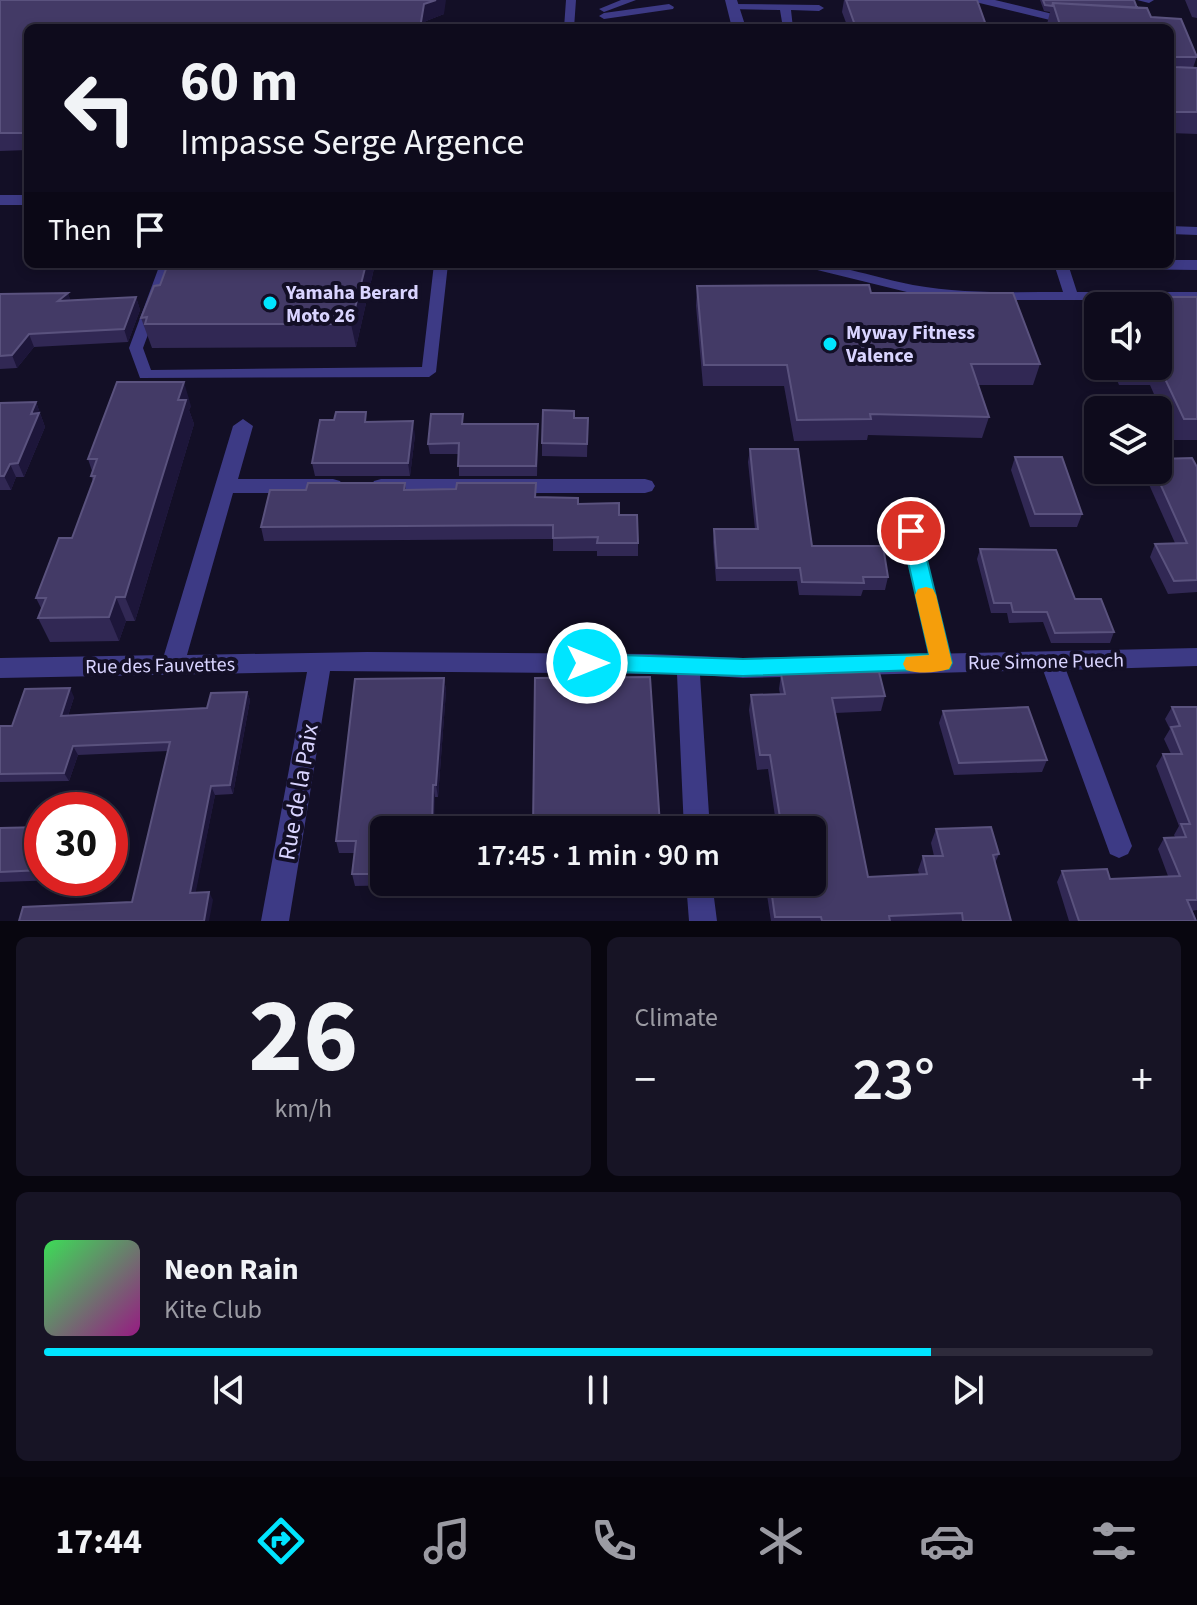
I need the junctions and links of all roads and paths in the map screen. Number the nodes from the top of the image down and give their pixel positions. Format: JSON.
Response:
{"nodes":[{"id":1,"x":571,"y":0,"type":"edge"},
{"id":2,"x":615,"y":0,"type":"edge"},
{"id":3,"x":631,"y":0,"type":"edge"},
{"id":4,"x":648,"y":0,"type":"edge"},
{"id":5,"x":972,"y":0,"type":"edge"},
{"id":6,"x":1142,"y":0,"type":"edge"},
{"id":7,"x":1149,"y":0,"type":"edge"},
{"id":8,"x":732,"y":3,"type":"edge"},
{"id":9,"x":785,"y":7,"type":"junction"},
{"id":10,"x":819,"y":8,"type":"dead end"},
{"id":11,"x":668,"y":12,"type":"edge"},
{"id":12,"x":594,"y":15,"type":"edge"},
{"id":13,"x":1084,"y":20,"type":"edge"},
{"id":14,"x":569,"y":24,"type":"edge"},
{"id":15,"x":738,"y":24,"type":"edge"},
{"id":16,"x":787,"y":24,"type":"edge"},
{"id":17,"x":0,"y":200,"type":"edge"},
{"id":18,"x":24,"y":200,"type":"edge"},
{"id":19,"x":1174,"y":230,"type":"edge"},
{"id":20,"x":1197,"y":231,"type":"edge"},
{"id":21,"x":1174,"y":265,"type":"edge"},
{"id":22,"x":1197,"y":265,"type":"edge"},
{"id":23,"x":166,"y":268,"type":"edge"},
{"id":24,"x":441,"y":268,"type":"edge"},
{"id":25,"x":826,"y":268,"type":"edge"},
{"id":26,"x":1062,"y":268,"type":"edge"},
{"id":27,"x":1197,"y":296,"type":"edge"},
{"id":28,"x":1072,"y":297,"type":"junction"},
{"id":29,"x":243,"y":426,"type":"dead end"},
{"id":30,"x":225,"y":486,"type":"junction"},
{"id":31,"x":645,"y":486,"type":"dead end"},
{"id":32,"x":905,"y":505,"type":"dead end"},
{"id":33,"x":1197,"y":657,"type":"edge"},
{"id":34,"x":1051,"y":661,"type":"junction"},
{"id":35,"x":320,"y":662,"type":"junction"},
{"id":36,"x":942,"y":663,"type":"junction"},
{"id":37,"x":173,"y":664,"type":"junction"},
{"id":38,"x":688,"y":664,"type":"junction"},
{"id":39,"x":0,"y":668,"type":"edge"},
{"id":40,"x":696,"y":816,"type":"edge"},
{"id":41,"x":1119,"y":846,"type":"dead end"},
{"id":42,"x":700,"y":896,"type":"edge"},
{"id":43,"x":275,"y":921,"type":"edge"},
{"id":44,"x":703,"y":921,"type":"edge"}],
"edges":[{"from":1,"to":14,"type":"lane"},
{"from":2,"to":12,"type":"lane"},
{"from":3,"to":12,"type":"lane"},
{"from":4,"to":12,"type":"lane"},
{"from":5,"to":13,"type":"lane"},
{"from":6,"to":7,"type":"lane"},
{"from":8,"to":9,"type":"lane"},
{"from":8,"to":15,"type":"street"},
{"from":9,"to":10,"type":"lane"},
{"from":9,"to":16,"type":"lane"},
{"from":11,"to":12,"type":"lane"},
{"from":11,"to":12,"type":"lane"},
{"from":17,"to":18,"type":"street"},
{"from":19,"to":20,"type":"lane"},
{"from":21,"to":22,"type":"street"},
{"from":23,"to":24,"type":"lane"},
{"from":25,"to":28,"type":"lane"},
{"from":26,"to":28,"type":"lane"},
{"from":27,"to":28,"type":"lane"},
{"from":29,"to":30,"type":"street"},
{"from":30,"to":31,"type":"street"},
{"from":30,"to":37,"type":"street"},
{"from":32,"to":36,"type":"lane"},
{"from":33,"to":34,"type":"street","name":"Rue Simone Puech"},
{"from":34,"to":36,"type":"street","name":"Rue Simone Puech"},
{"from":34,"to":41,"type":"street"},
{"from":35,"to":37,"type":"street","name":"Rue des Fauvettes"},
{"from":35,"to":38,"type":"street","name":"Rue Simone Puech"},
{"from":35,"to":43,"type":"street","name":"Rue de la Paix"},
{"from":36,"to":38,"type":"street","name":"Rue Simone Puech"},
{"from":37,"to":39,"type":"street","name":"Rue des Fauvettes"},
{"from":38,"to":40,"type":"street"},
{"from":42,"to":44,"type":"street"}]}
